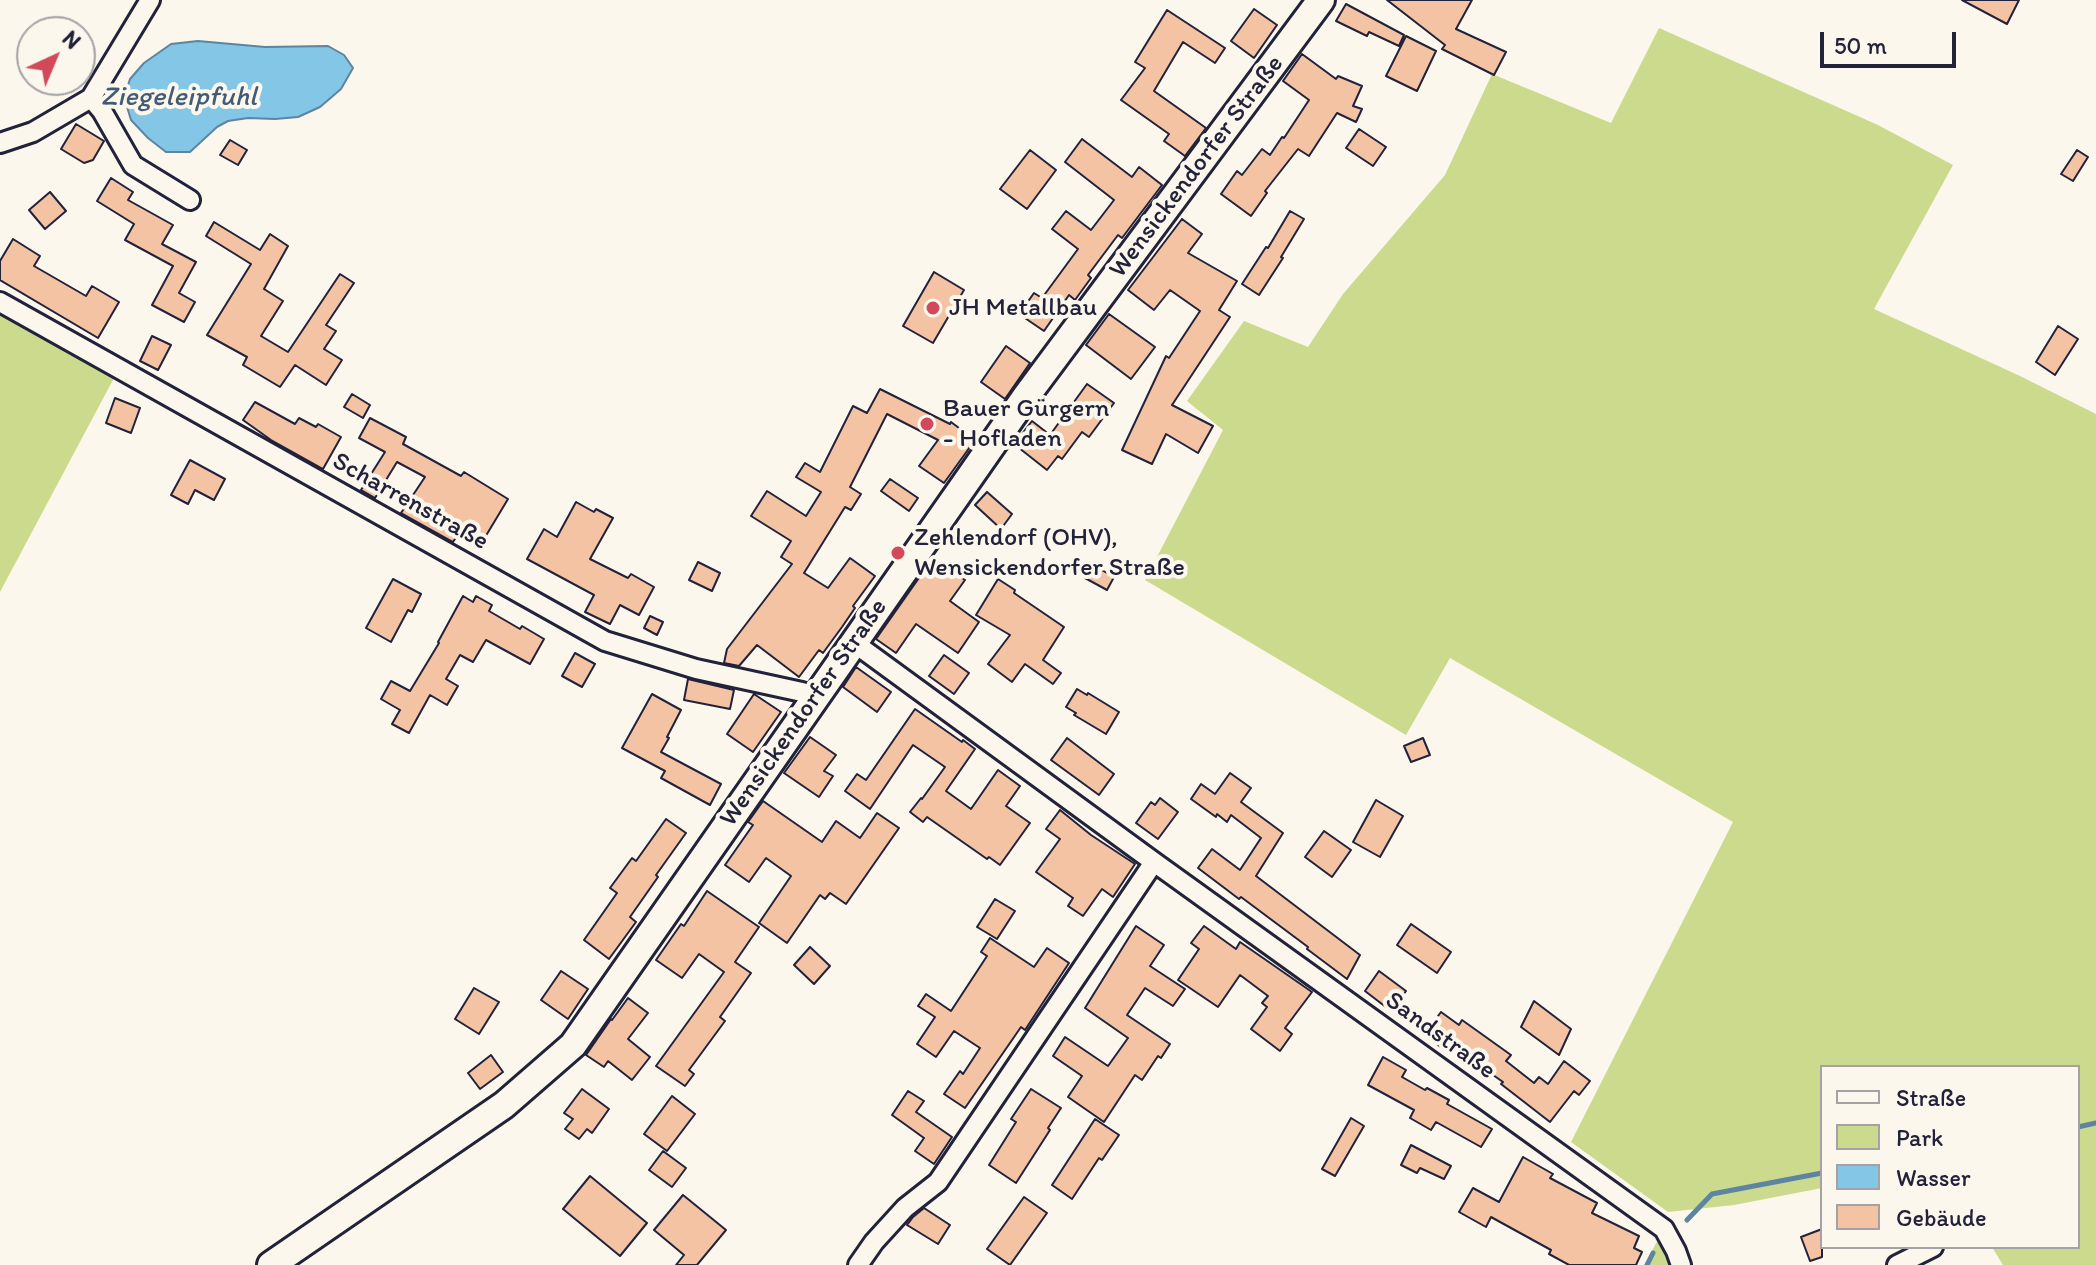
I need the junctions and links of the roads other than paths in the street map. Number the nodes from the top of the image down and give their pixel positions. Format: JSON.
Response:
{"nodes":[{"id":1,"x":150,"y":0,"type":"edge"},
{"id":2,"x":1321,"y":0,"type":"edge"},
{"id":3,"x":91,"y":98,"type":"junction"},
{"id":4,"x":0,"y":143,"type":"edge"},
{"id":5,"x":190,"y":200,"type":"dead end"},
{"id":6,"x":0,"y":302,"type":"edge"},
{"id":7,"x":853,"y":642,"type":"junction"},
{"id":8,"x":813,"y":700,"type":"junction"},
{"id":9,"x":1154,"y":862,"type":"junction"},
{"id":10,"x":1929,"y":1249,"type":"edge"},
{"id":11,"x":271,"y":1265,"type":"edge"},
{"id":12,"x":858,"y":1265,"type":"edge"},
{"id":13,"x":1681,"y":1265,"type":"edge"},
{"id":14,"x":1897,"y":1265,"type":"edge"}],
"edges":[{"from":1,"to":3,"type":"street"},
{"from":2,"to":7,"type":"main road","name":"Wensickendorfer Straße"},
{"from":3,"to":4,"type":"street"},
{"from":3,"to":5,"type":"street"},
{"from":6,"to":8,"type":"street","name":"Scharrenstraße"},
{"from":7,"to":8,"type":"main road","name":"Wensickendorfer Straße"},
{"from":7,"to":9,"type":"street","name":"Sandstraße"},
{"from":8,"to":11,"type":"main road","name":"Wensickendorfer Straße"},
{"from":9,"to":12,"type":"street"},
{"from":9,"to":13,"type":"street","name":"Sandstraße"},
{"from":10,"to":14,"type":"street"}]}
